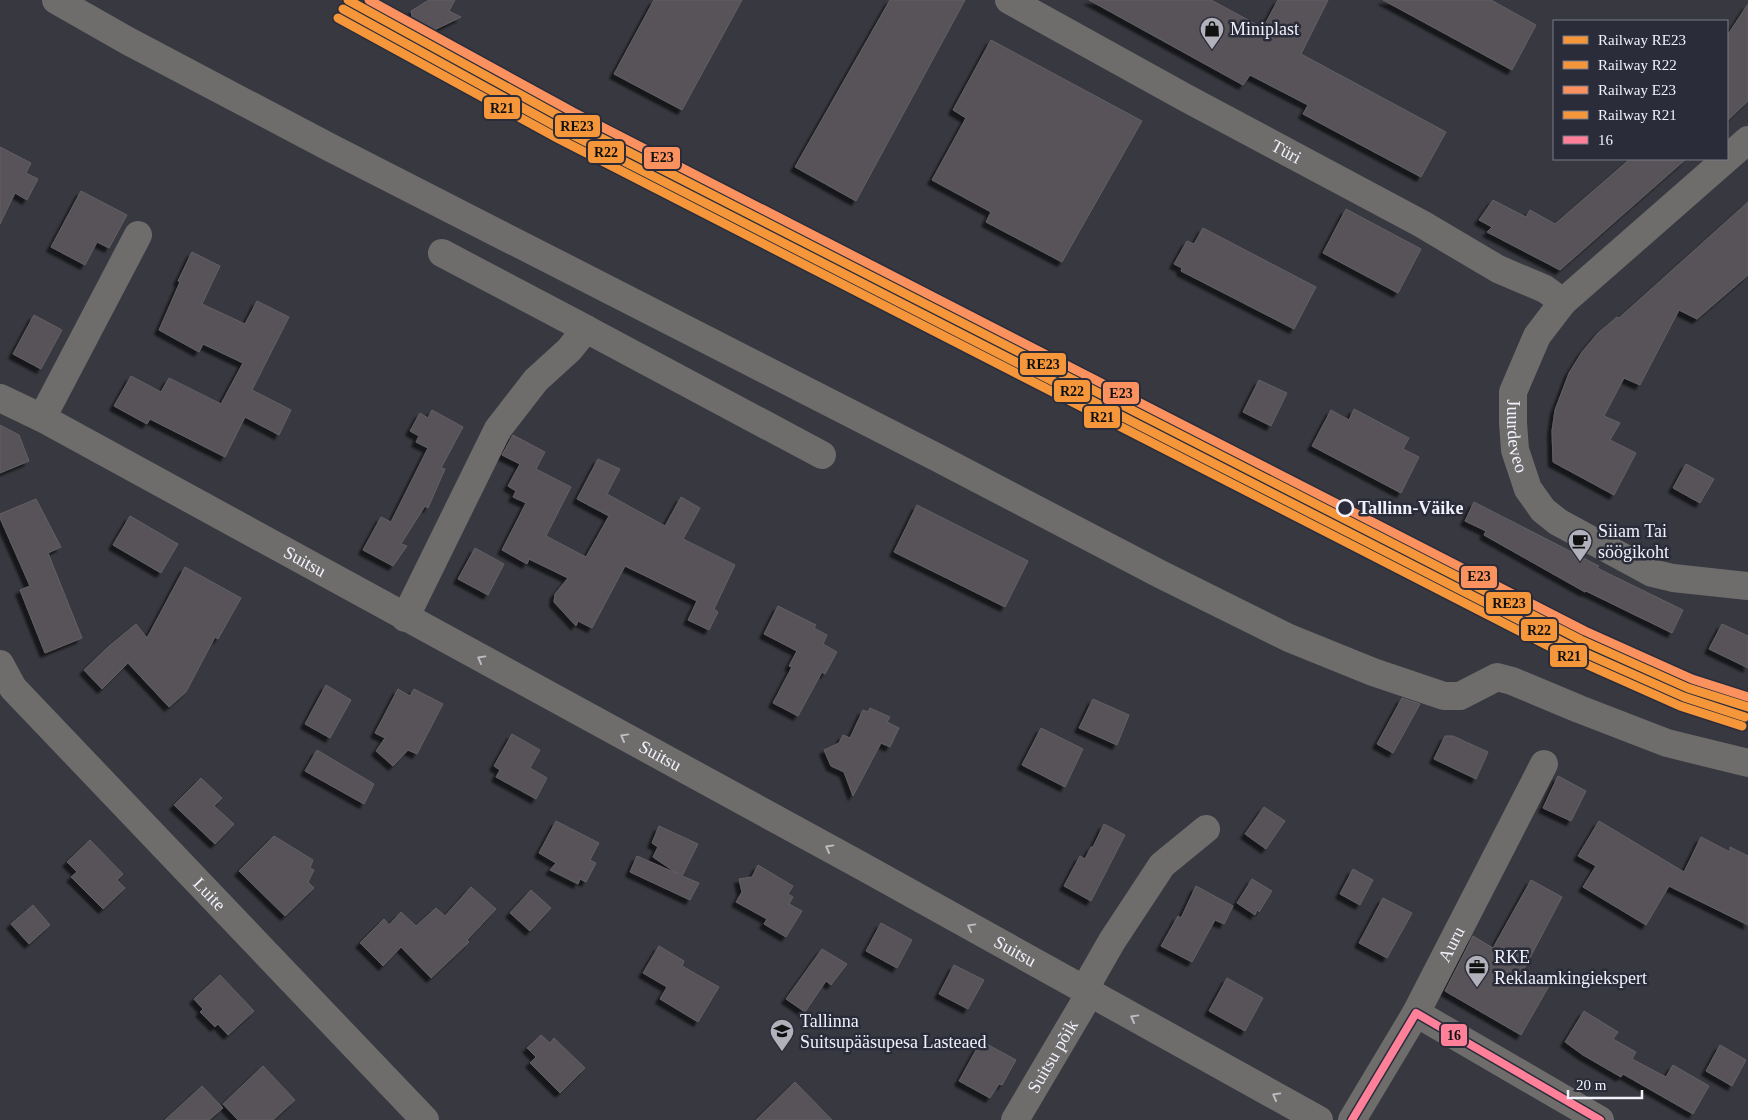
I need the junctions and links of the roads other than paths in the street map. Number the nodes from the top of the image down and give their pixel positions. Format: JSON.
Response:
{"nodes":[{"id":1,"x":56,"y":0,"type":"edge"},
{"id":2,"x":1027,"y":4,"type":"edge"},
{"id":3,"x":1748,"y":140,"type":"edge"},
{"id":4,"x":1728,"y":158,"type":"edge"},
{"id":5,"x":1725,"y":160,"type":"edge"},
{"id":6,"x":138,"y":235,"type":"dead end"},
{"id":7,"x":442,"y":253,"type":"dead end"},
{"id":8,"x":1564,"y":302,"type":"junction"},
{"id":9,"x":586,"y":329,"type":"junction"},
{"id":10,"x":0,"y":398,"type":"edge"},
{"id":11,"x":42,"y":418,"type":"junction"},
{"id":12,"x":822,"y":455,"type":"dead end"},
{"id":13,"x":1748,"y":586,"type":"edge"},
{"id":14,"x":406,"y":618,"type":"junction"},
{"id":15,"x":0,"y":664,"type":"edge"},
{"id":16,"x":1748,"y":763,"type":"edge"},
{"id":17,"x":1544,"y":764,"type":"dead end"},
{"id":18,"x":1206,"y":829,"type":"dead end"},
{"id":19,"x":1087,"y":991,"type":"junction"},
{"id":20,"x":1416,"y":1013,"type":"junction"},
{"id":21,"x":425,"y":1120,"type":"edge"},
{"id":22,"x":1015,"y":1120,"type":"edge"},
{"id":23,"x":1319,"y":1120,"type":"edge"},
{"id":24,"x":1352,"y":1120,"type":"edge"},
{"id":25,"x":1600,"y":1120,"type":"edge"}],
"edges":[{"from":1,"to":16,"type":"street"},
{"from":2,"to":8,"type":"street","name":"Türi"},
{"from":3,"to":4,"type":"street","name":"Juurdeveo"},
{"from":5,"to":8,"type":"street","name":"Juurdeveo"},
{"from":6,"to":11,"type":"street"},
{"from":7,"to":9,"type":"street"},
{"from":8,"to":13,"type":"street","name":"Juurdeveo"},
{"from":9,"to":12,"type":"street"},
{"from":9,"to":14,"type":"street"},
{"from":10,"to":11,"type":"street","name":"Suitsu"},
{"from":11,"to":14,"type":"street","name":"Suitsu"},
{"from":19,"to":14,"type":"street","name":"Suitsu","one_way":true},
{"from":15,"to":21,"type":"street","name":"Luite"},
{"from":17,"to":20,"type":"street","name":"Auru"},
{"from":18,"to":19,"type":"street","name":"Suitsu põik"},
{"from":19,"to":22,"type":"street","name":"Suitsu põik"},
{"from":23,"to":19,"type":"street","name":"Suitsu","one_way":true},
{"from":20,"to":24,"type":"street","name":"Auru"},
{"from":20,"to":25,"type":"street"}]}
